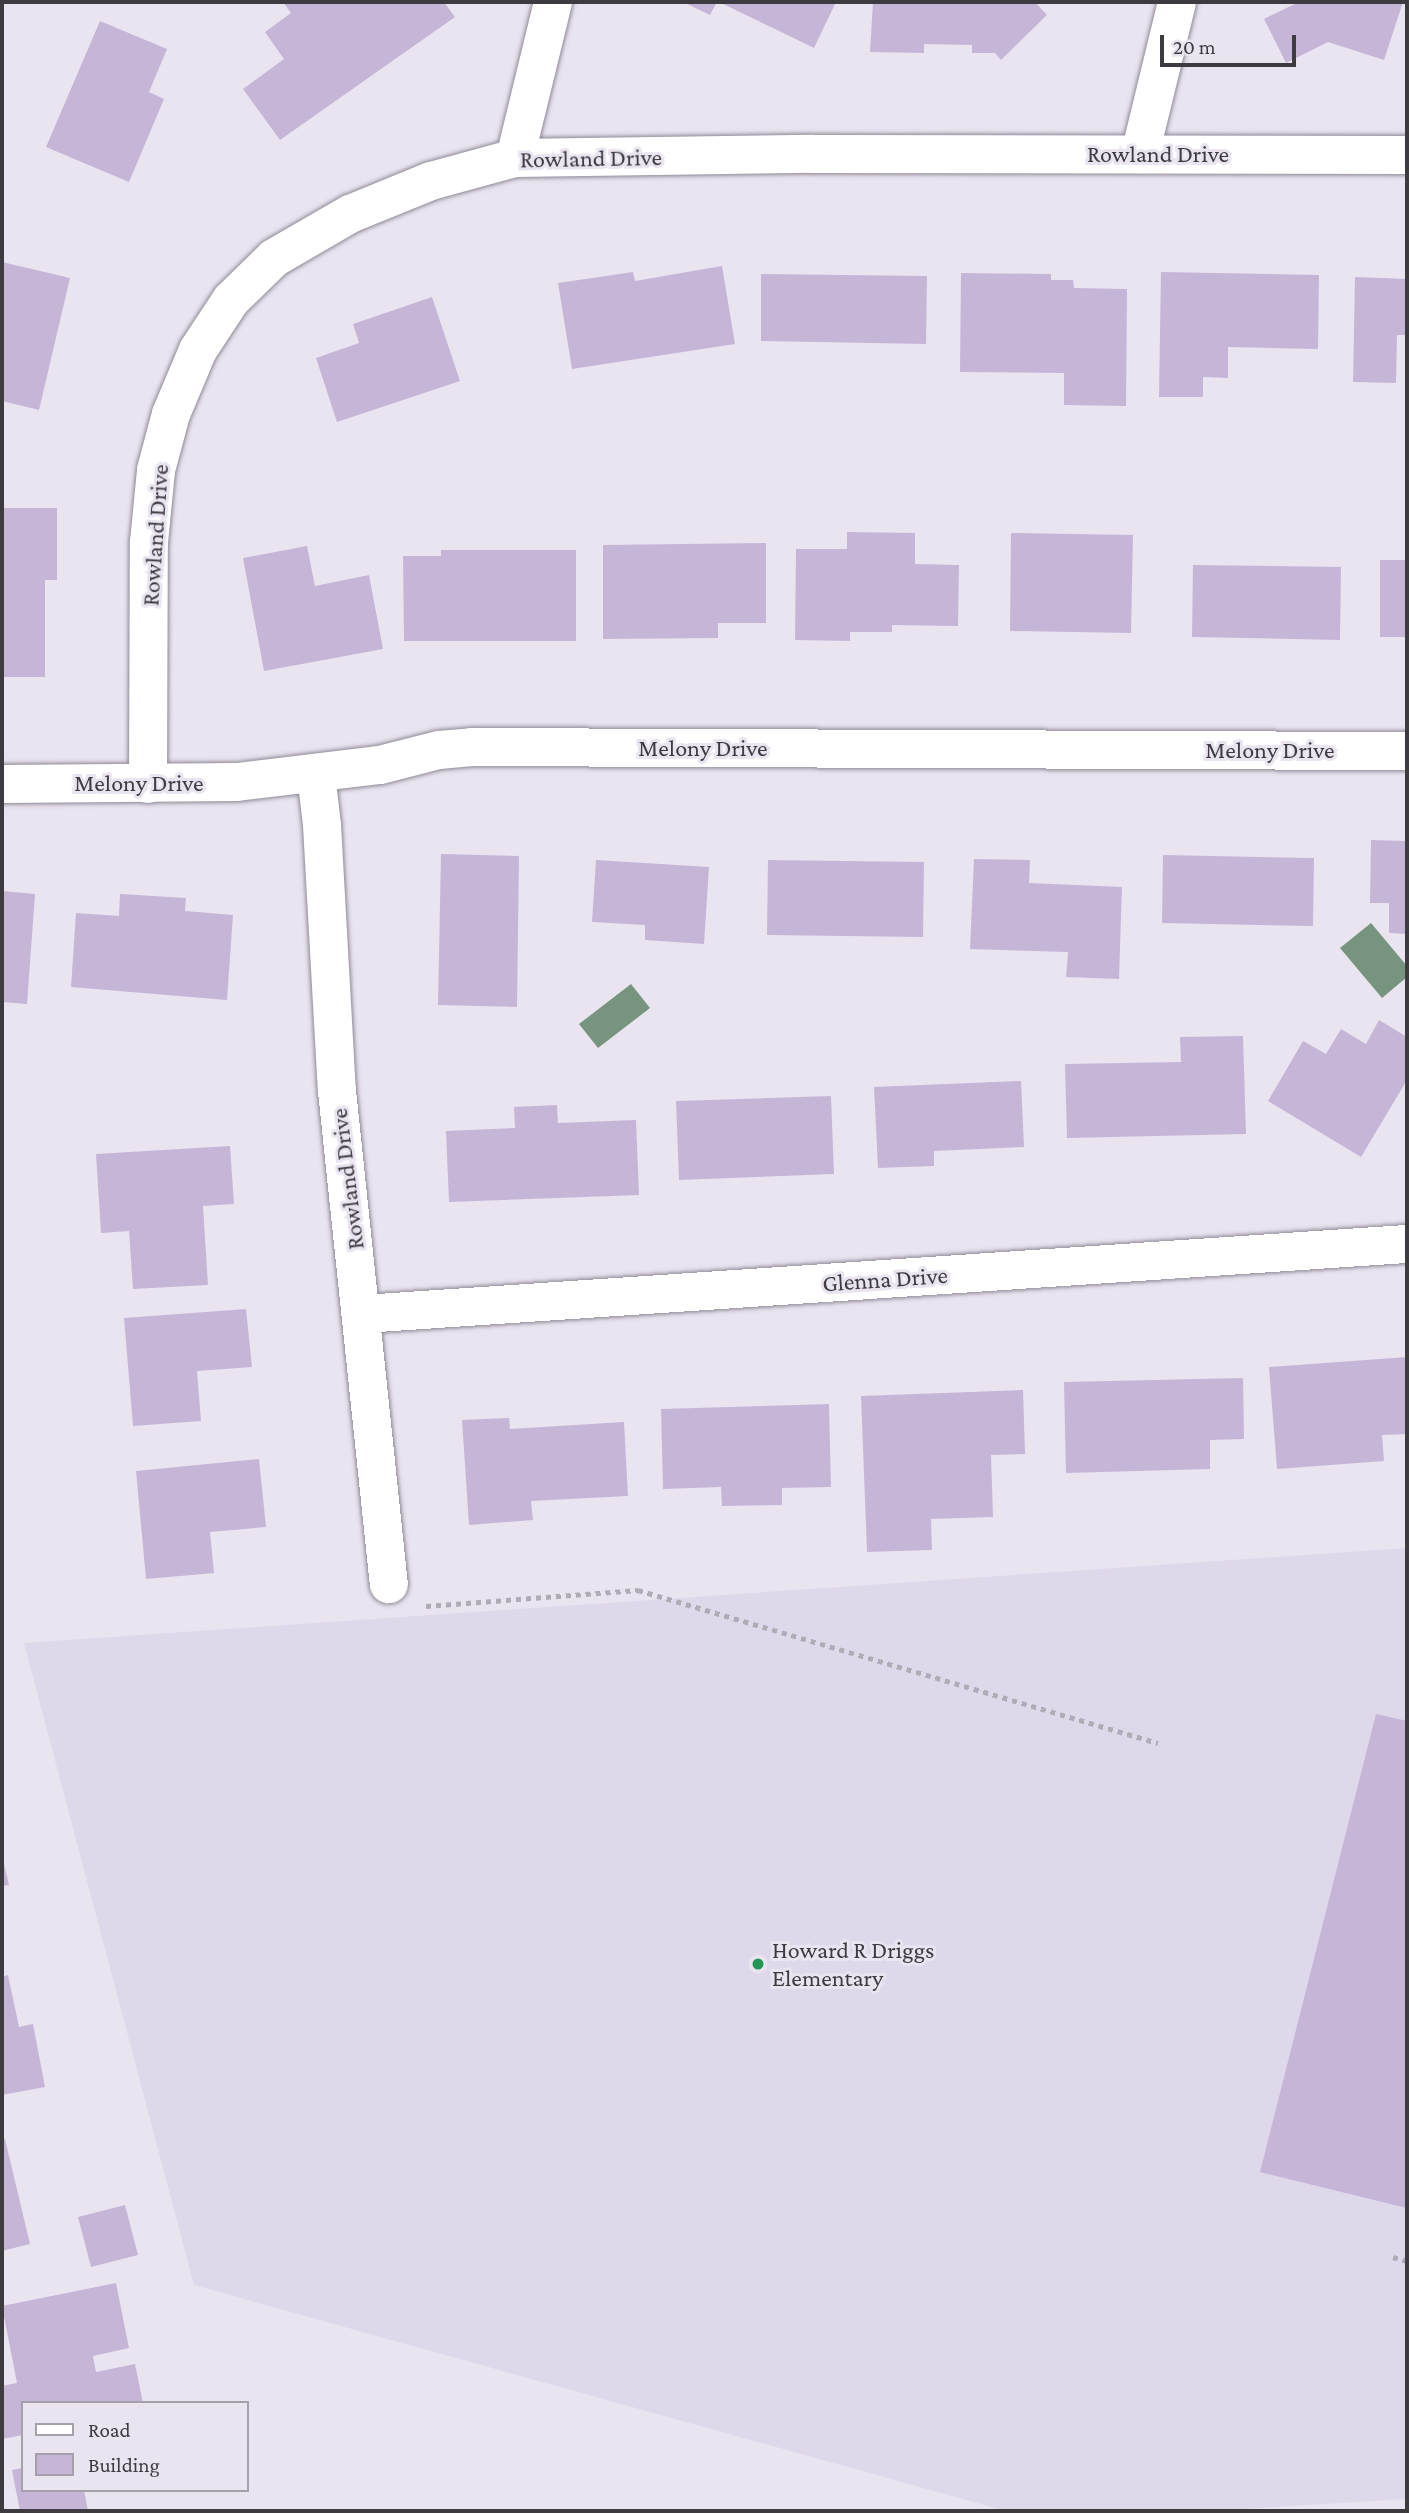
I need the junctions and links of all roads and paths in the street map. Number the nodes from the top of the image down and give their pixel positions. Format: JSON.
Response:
{"nodes":[{"id":1,"x":554,"y":2,"type":"edge"},
{"id":2,"x":1177,"y":2,"type":"edge"},
{"id":3,"x":1140,"y":154,"type":"junction"},
{"id":4,"x":1407,"y":155,"type":"edge"},
{"id":5,"x":515,"y":158,"type":"junction"},
{"id":6,"x":1407,"y":751,"type":"edge"},
{"id":7,"x":316,"y":774,"type":"junction"},
{"id":8,"x":2,"y":784,"type":"edge"},
{"id":9,"x":148,"y":784,"type":"junction"},
{"id":10,"x":1407,"y":1244,"type":"edge"},
{"id":11,"x":363,"y":1314,"type":"junction"},
{"id":12,"x":400,"y":1595,"type":"joint"},
{"id":13,"x":1158,"y":1744,"type":"dead end"},
{"id":14,"x":1394,"y":2257,"type":"dead end"},
{"id":15,"x":1407,"y":2261,"type":"edge"}],
"edges":[{"from":1,"to":5,"type":"street"},
{"from":2,"to":3,"type":"street"},
{"from":3,"to":4,"type":"street","name":"Rowland Drive"},
{"from":3,"to":5,"type":"street","name":"Rowland Drive"},
{"from":5,"to":9,"type":"street","name":"Rowland Drive"},
{"from":6,"to":7,"type":"street","name":"Melony Drive"},
{"from":7,"to":9,"type":"street","name":"Melony Drive"},
{"from":7,"to":11,"type":"street","name":"Rowland Drive"},
{"from":8,"to":9,"type":"street","name":"Melony Drive"},
{"from":10,"to":11,"type":"street","name":"Glenna Drive"},
{"from":11,"to":12,"type":"street","name":"Rowland Drive"},
{"from":12,"to":13,"type":"path"},
{"from":14,"to":15,"type":"path"}]}
